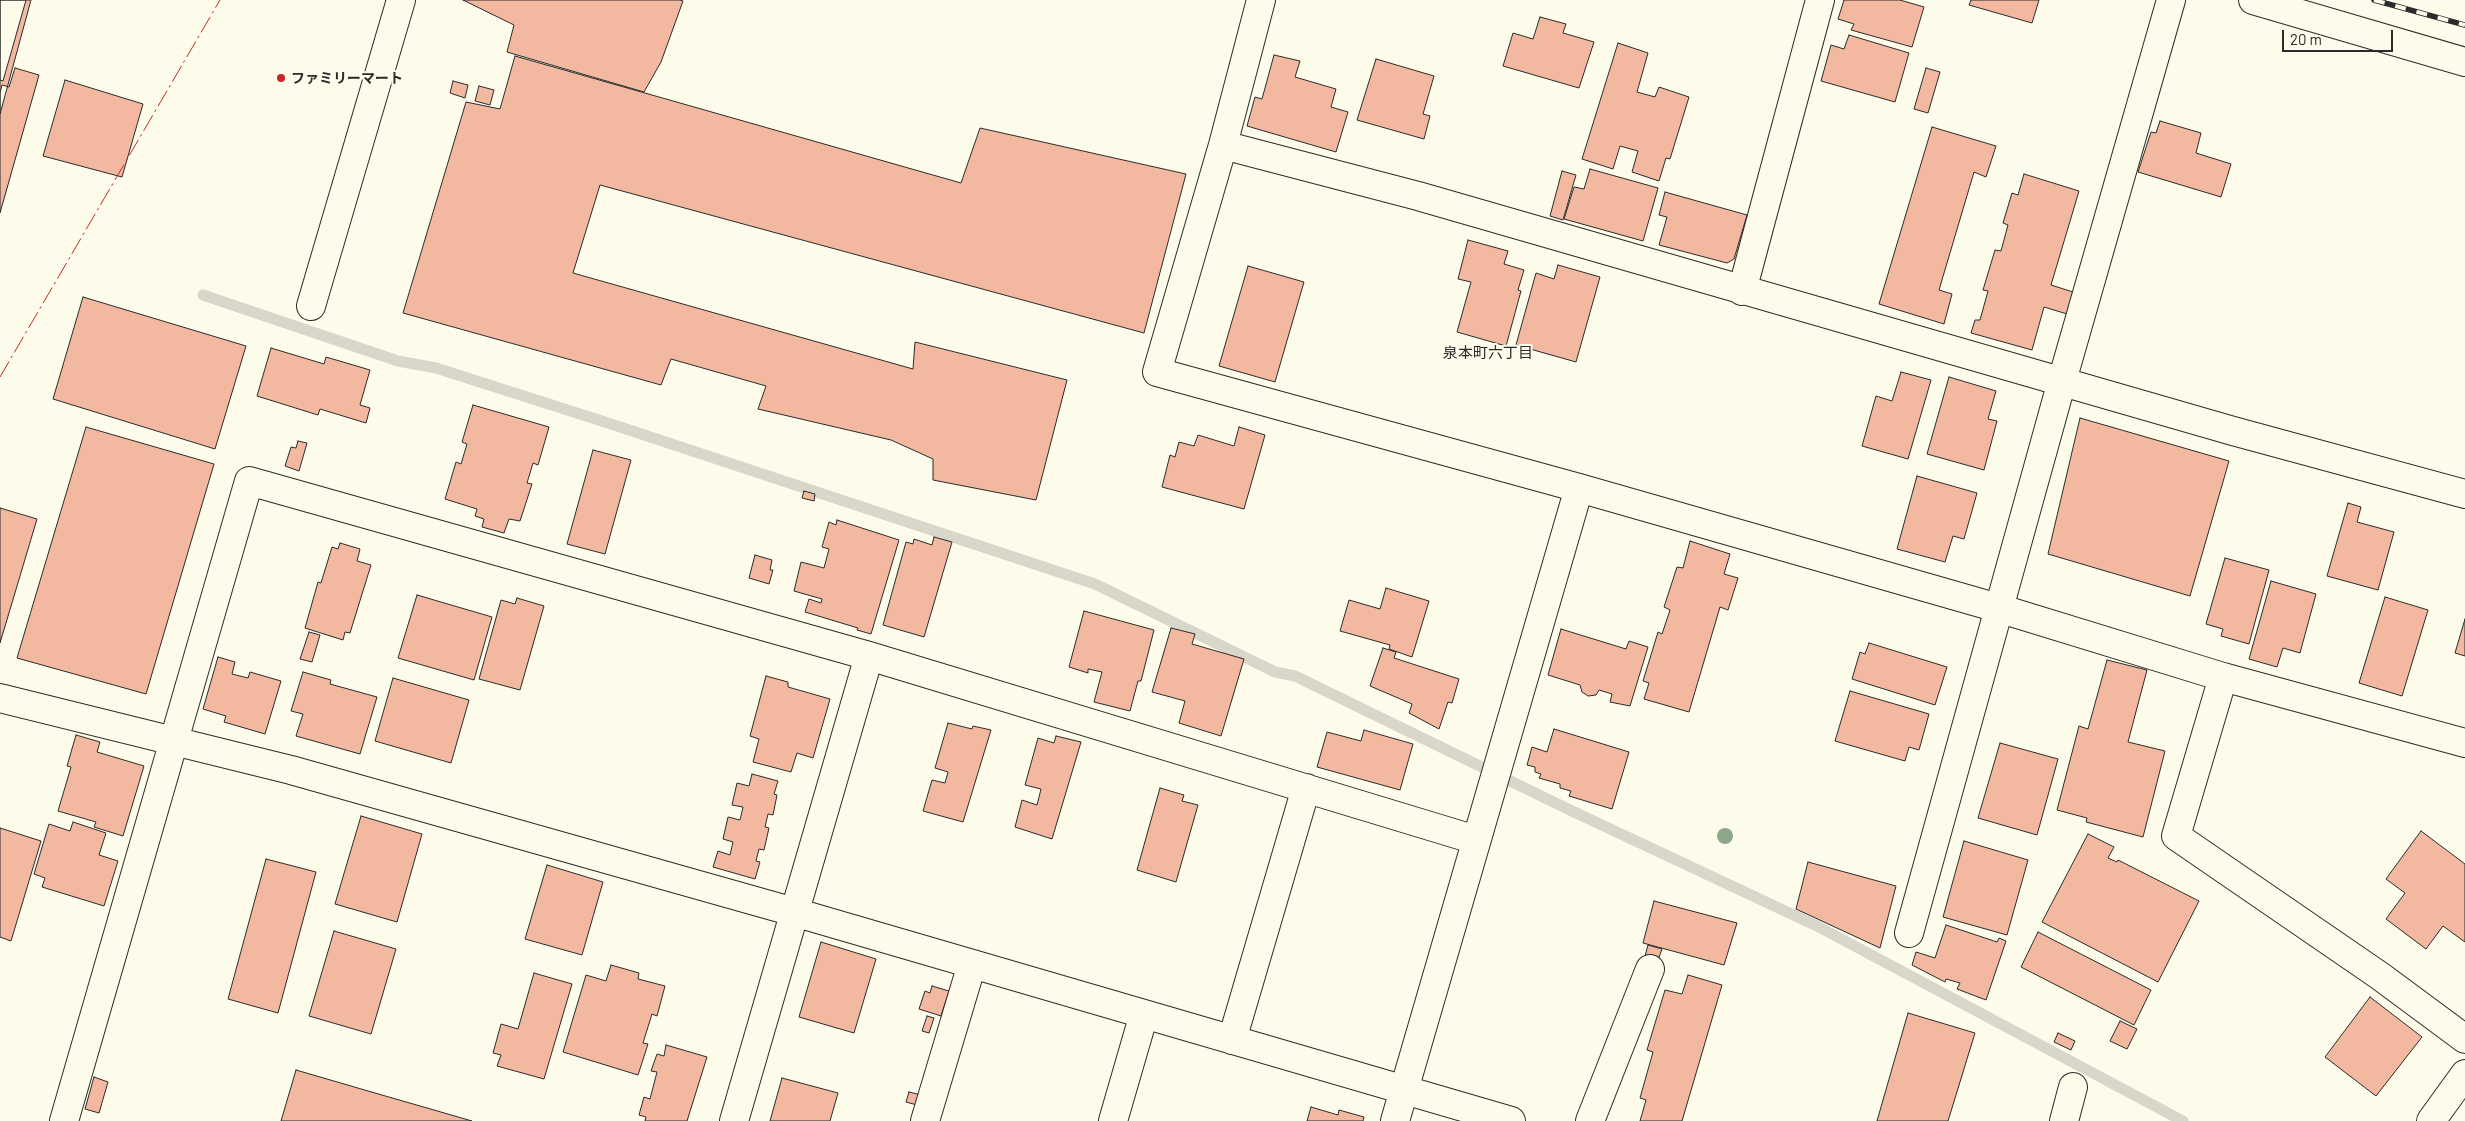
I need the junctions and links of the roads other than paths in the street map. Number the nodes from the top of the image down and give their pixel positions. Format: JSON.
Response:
{"nodes":[{"id":1,"x":401,"y":0,"type":"edge"},
{"id":2,"x":1261,"y":0,"type":"edge"},
{"id":3,"x":1820,"y":0,"type":"edge"},
{"id":4,"x":2171,"y":0,"type":"edge"},
{"id":5,"x":2253,"y":0,"type":"edge"},
{"id":6,"x":2465,"y":62,"type":"edge"},
{"id":7,"x":1222,"y":145,"type":"junction"},
{"id":8,"x":1742,"y":291,"type":"junction"},
{"id":9,"x":311,"y":306,"type":"dead end"},
{"id":10,"x":2062,"y":381,"type":"junction"},
{"id":11,"x":1579,"y":488,"type":"junction"},
{"id":12,"x":2465,"y":494,"type":"edge"},
{"id":13,"x":1998,"y":608,"type":"junction"},
{"id":14,"x":869,"y":656,"type":"junction"},
{"id":15,"x":2223,"y":677,"type":"junction"},
{"id":16,"x":0,"y":698,"type":"edge"},
{"id":17,"x":175,"y":740,"type":"junction"},
{"id":18,"x":2465,"y":743,"type":"edge"},
{"id":19,"x":1306,"y":788,"type":"junction"},
{"id":20,"x":1476,"y":840,"type":"junction"},
{"id":21,"x":794,"y":912,"type":"junction"},
{"id":22,"x":1909,"y":933,"type":"dead end"},
{"id":23,"x":972,"y":964,"type":"junction"},
{"id":24,"x":1650,"y":969,"type":"dead end"},
{"id":25,"x":1144,"y":1014,"type":"junction"},
{"id":26,"x":2465,"y":1038,"type":"edge"},
{"id":27,"x":1232,"y":1040,"type":"junction"},
{"id":28,"x":2465,"y":1074,"type":"edge"},
{"id":29,"x":2073,"y":1087,"type":"dead end"},
{"id":30,"x":1404,"y":1091,"type":"junction"},
{"id":31,"x":64,"y":1121,"type":"edge"},
{"id":32,"x":734,"y":1121,"type":"edge"},
{"id":33,"x":925,"y":1121,"type":"edge"},
{"id":34,"x":1113,"y":1121,"type":"edge"},
{"id":35,"x":1395,"y":1121,"type":"edge"},
{"id":36,"x":1511,"y":1121,"type":"edge"},
{"id":37,"x":1590,"y":1121,"type":"edge"},
{"id":38,"x":2064,"y":1121,"type":"edge"},
{"id":39,"x":2431,"y":1121,"type":"edge"}],
"edges":[{"from":1,"to":9,"type":"street"},
{"from":2,"to":7,"type":"street"},
{"from":3,"to":8,"type":"street"},
{"from":4,"to":10,"type":"street"},
{"from":5,"to":6,"type":"street"},
{"from":7,"to":8,"type":"street"},
{"from":7,"to":11,"type":"street"},
{"from":8,"to":10,"type":"street"},
{"from":10,"to":12,"type":"street"},
{"from":10,"to":13,"type":"street"},
{"from":11,"to":13,"type":"street"},
{"from":11,"to":20,"type":"street"},
{"from":13,"to":15,"type":"street"},
{"from":13,"to":22,"type":"street"},
{"from":14,"to":17,"type":"street"},
{"from":14,"to":19,"type":"street"},
{"from":14,"to":21,"type":"street"},
{"from":15,"to":18,"type":"street"},
{"from":15,"to":26,"type":"street"},
{"from":16,"to":17,"type":"street"},
{"from":17,"to":21,"type":"street"},
{"from":17,"to":31,"type":"street"},
{"from":19,"to":20,"type":"street"},
{"from":19,"to":27,"type":"street"},
{"from":20,"to":30,"type":"street"},
{"from":21,"to":23,"type":"street"},
{"from":21,"to":32,"type":"street"},
{"from":23,"to":25,"type":"street"},
{"from":23,"to":33,"type":"street"},
{"from":24,"to":37,"type":"street"},
{"from":25,"to":27,"type":"street"},
{"from":25,"to":34,"type":"street"},
{"from":27,"to":30,"type":"street"},
{"from":28,"to":39,"type":"street"},
{"from":29,"to":38,"type":"street"},
{"from":30,"to":35,"type":"street"},
{"from":30,"to":36,"type":"street"}]}
